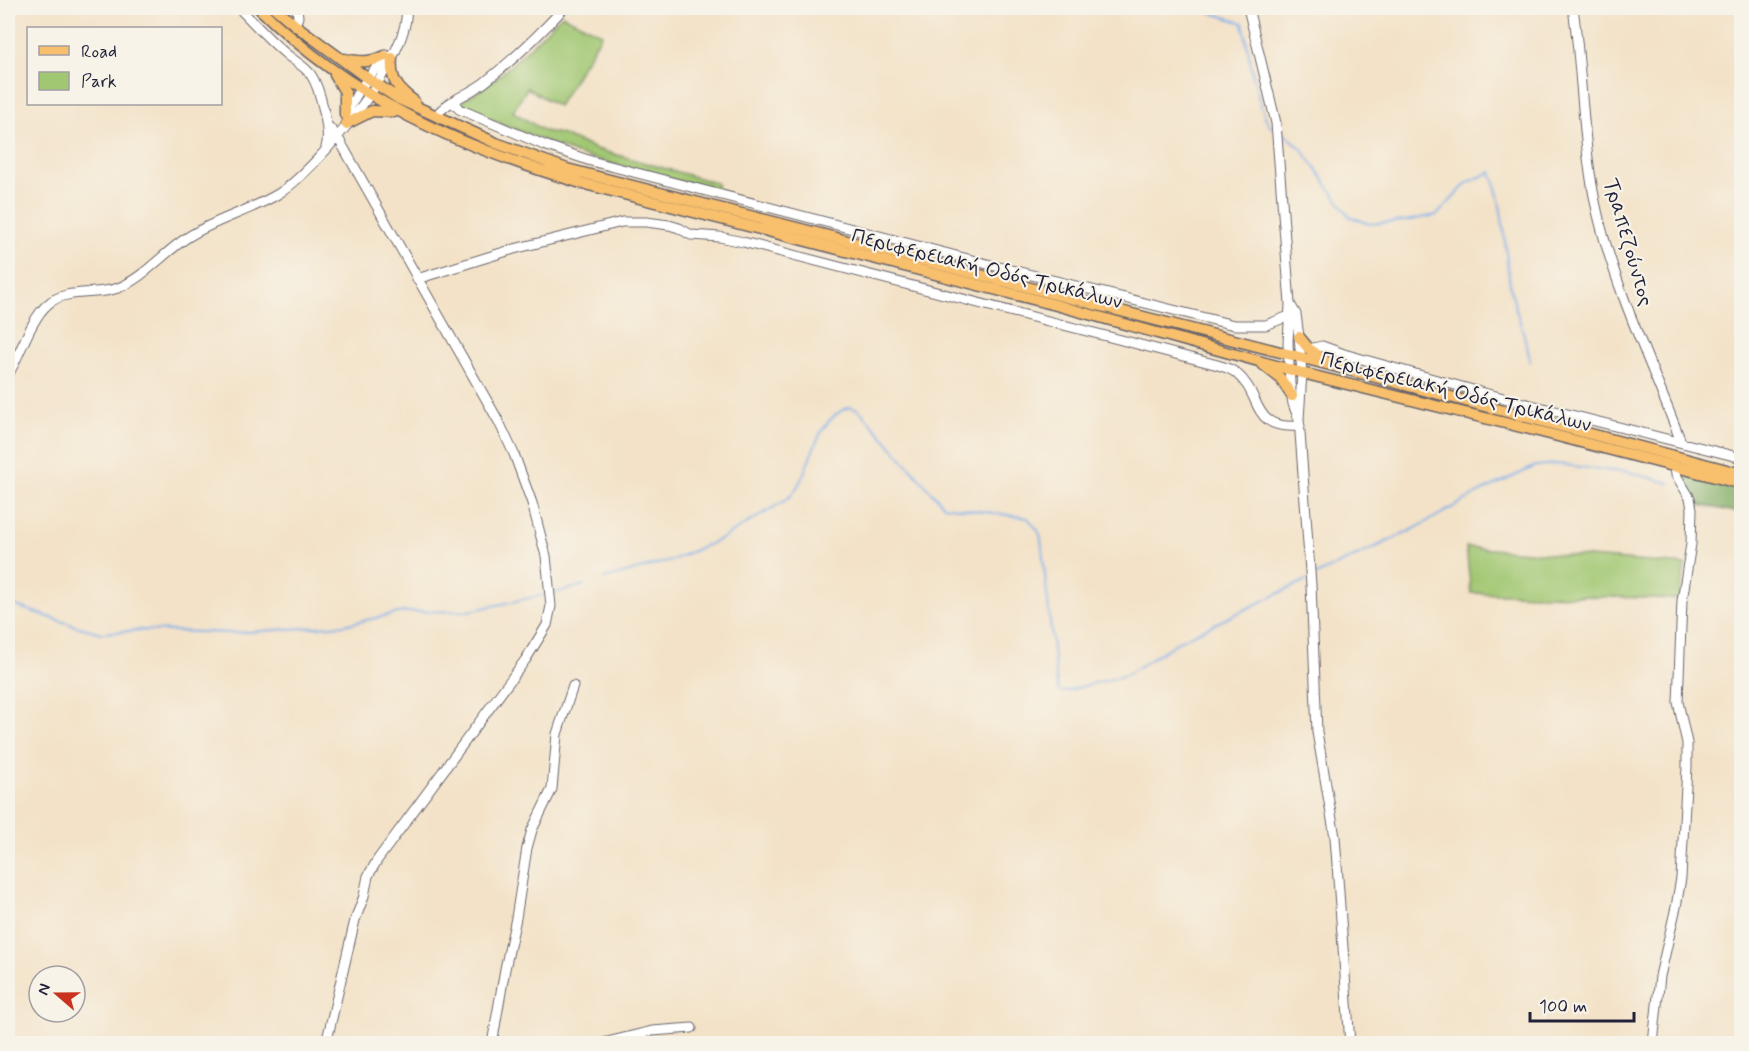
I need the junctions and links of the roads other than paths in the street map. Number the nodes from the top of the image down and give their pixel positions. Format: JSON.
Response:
{"nodes":[{"id":1,"x":239,"y":8,"type":"edge"},
{"id":2,"x":259,"y":8,"type":"edge"},
{"id":3,"x":275,"y":8,"type":"edge"},
{"id":4,"x":297,"y":8,"type":"edge"},
{"id":5,"x":406,"y":8,"type":"edge"},
{"id":6,"x":564,"y":8,"type":"edge"},
{"id":7,"x":1248,"y":8,"type":"edge"},
{"id":8,"x":1573,"y":8,"type":"edge"},
{"id":9,"x":295,"y":26,"type":"junction"},
{"id":10,"x":388,"y":57,"type":"junction"},
{"id":11,"x":340,"y":58,"type":"junction"},
{"id":12,"x":331,"y":70,"type":"junction"},
{"id":13,"x":372,"y":81,"type":"junction"},
{"id":14,"x":364,"y":92,"type":"junction"},
{"id":15,"x":453,"y":102,"type":"junction"},
{"id":16,"x":401,"y":113,"type":"junction"},
{"id":17,"x":433,"y":115,"type":"junction"},
{"id":18,"x":327,"y":125,"type":"junction"},
{"id":19,"x":343,"y":126,"type":"junction"},
{"id":20,"x":325,"y":151,"type":"junction"},
{"id":21,"x":417,"y":279,"type":"junction"},
{"id":22,"x":1290,"y":304,"type":"junction"},
{"id":23,"x":1289,"y":316,"type":"junction"},
{"id":24,"x":1299,"y":337,"type":"junction"},
{"id":25,"x":1309,"y":349,"type":"junction"},
{"id":26,"x":1288,"y":354,"type":"junction"},
{"id":27,"x":1301,"y":358,"type":"junction"},
{"id":28,"x":1258,"y":359,"type":"junction"},
{"id":29,"x":1335,"y":367,"type":"junction"},
{"id":30,"x":1289,"y":369,"type":"junction"},
{"id":31,"x":1302,"y":373,"type":"junction"},
{"id":32,"x":8,"y":375,"type":"edge"},
{"id":33,"x":1292,"y":396,"type":"junction"},
{"id":34,"x":1299,"y":423,"type":"junction"},
{"id":35,"x":1681,"y":442,"type":"junction"},
{"id":36,"x":1742,"y":458,"type":"edge"},
{"id":37,"x":1675,"y":467,"type":"junction"},
{"id":38,"x":1742,"y":474,"type":"edge"},
{"id":39,"x":1742,"y":484,"type":"edge"},
{"id":40,"x":573,"y":686,"type":"dead end"},
{"id":41,"x":692,"y":1028,"type":"dead end"},
{"id":42,"x":327,"y":1044,"type":"edge"},
{"id":43,"x":492,"y":1044,"type":"edge"},
{"id":44,"x":599,"y":1044,"type":"edge"},
{"id":45,"x":1350,"y":1044,"type":"edge"},
{"id":46,"x":1653,"y":1044,"type":"edge"}],
"edges":[{"from":1,"to":18,"type":"street"},
{"from":2,"to":12,"type":"main road","name":"Περιφερειακή Οδός Τρικάλων"},
{"from":3,"to":9,"type":"main road","name":"Περιφερειακή Οδός Τρικάλων"},
{"from":4,"to":9,"type":"street"},
{"from":5,"to":10,"type":"street"},
{"from":6,"to":15,"type":"street"},
{"from":7,"to":22,"type":"street"},
{"from":8,"to":35,"type":"street","name":"Τραπεζούντος"},
{"from":9,"to":11,"type":"main road","name":"Περιφερειακή Οδός Τρικάλων"},
{"from":10,"to":11,"type":"main road"},
{"from":10,"to":13,"type":"street"},
{"from":10,"to":17,"type":"main road"},
{"from":11,"to":13,"type":"main road","name":"Περιφερειακή Οδός Τρικάλων"},
{"from":12,"to":14,"type":"main road","name":"Περιφερειακή Οδός Τρικάλων"},
{"from":12,"to":19,"type":"main road"},
{"from":13,"to":14,"type":"street"},
{"from":13,"to":17,"type":"main road","name":"Περιφερειακή Οδός Τρικάλων"},
{"from":14,"to":16,"type":"main road","name":"Περιφερειακή Οδός Τρικάλων"},
{"from":14,"to":19,"type":"street"},
{"from":15,"to":17,"type":"street"},
{"from":15,"to":23,"type":"street"},
{"from":16,"to":19,"type":"main road"},
{"from":16,"to":28,"type":"main road","name":"Περιφερειακή Οδός Τρικάλων"},
{"from":17,"to":26,"type":"main road","name":"Περιφερειακή Οδός Τρικάλων"},
{"from":18,"to":19,"type":"street"},
{"from":18,"to":20,"type":"street"},
{"from":19,"to":20,"type":"street"},
{"from":19,"to":21,"type":"street"},
{"from":20,"to":32,"type":"street"},
{"from":21,"to":34,"type":"street"},
{"from":21,"to":42,"type":"street"},
{"from":22,"to":23,"type":"street"},
{"from":22,"to":24,"type":"street"},
{"from":23,"to":26,"type":"street"},
{"from":24,"to":25,"type":"main road"},
{"from":24,"to":27,"type":"street"},
{"from":25,"to":29,"type":"main road"},
{"from":25,"to":35,"type":"street"},
{"from":26,"to":27,"type":"main road","name":"Περιφερειακή Οδός Τρικάλων"},
{"from":26,"to":30,"type":"street"},
{"from":27,"to":29,"type":"main road","name":"Περιφερειακή Οδός Τρικάλων"},
{"from":27,"to":31,"type":"street"},
{"from":28,"to":30,"type":"main road","name":"Περιφερειακή Οδός Τρικάλων"},
{"from":28,"to":33,"type":"main road"},
{"from":29,"to":38,"type":"main road","name":"Περιφερειακή Οδός Τρικάλων"},
{"from":30,"to":31,"type":"main road","name":"Περιφερειακή Οδός Τρικάλων"},
{"from":30,"to":33,"type":"street"},
{"from":31,"to":34,"type":"street"},
{"from":31,"to":37,"type":"main road","name":"Περιφερειακή Οδός Τρικάλων"},
{"from":33,"to":34,"type":"street"},
{"from":34,"to":45,"type":"street"},
{"from":35,"to":36,"type":"street"},
{"from":37,"to":39,"type":"main road","name":"Περιφερειακή Οδός Τρικάλων"},
{"from":37,"to":46,"type":"street"},
{"from":40,"to":43,"type":"street"},
{"from":41,"to":44,"type":"street"}]}
